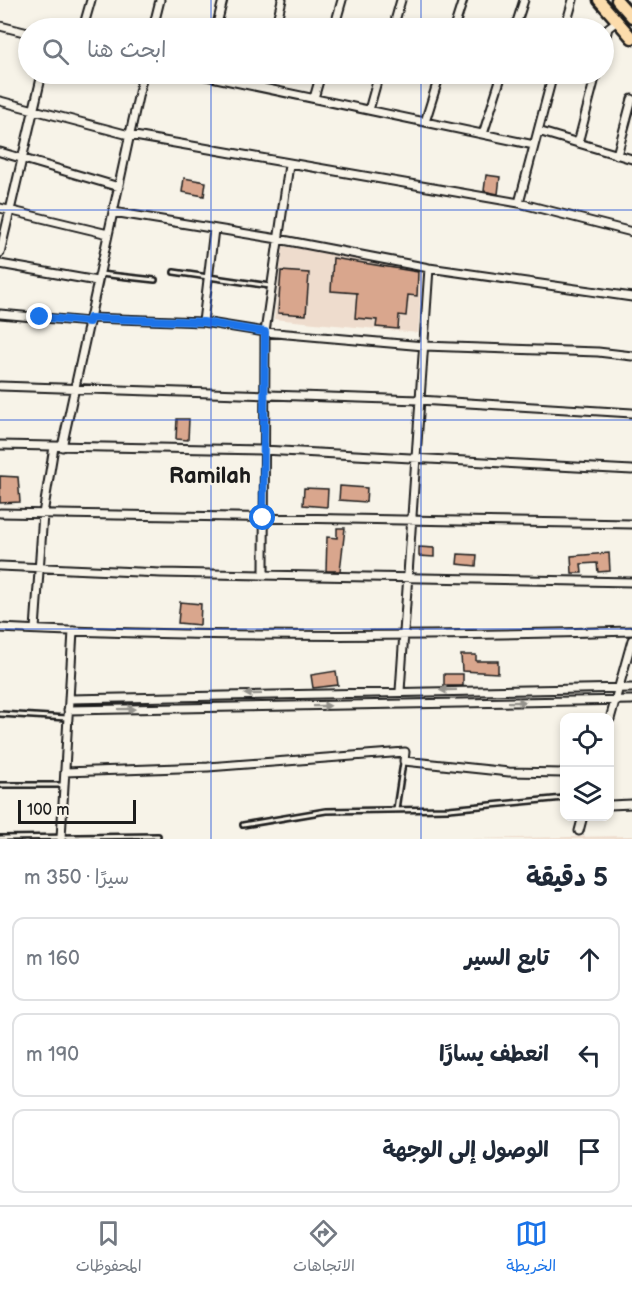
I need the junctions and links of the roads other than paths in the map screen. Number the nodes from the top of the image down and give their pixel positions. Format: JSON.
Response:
{"nodes":[{"id":1,"x":91,"y":0,"type":"edge"},
{"id":2,"x":160,"y":0,"type":"edge"},
{"id":3,"x":223,"y":0,"type":"edge"},
{"id":4,"x":282,"y":0,"type":"edge"},
{"id":5,"x":342,"y":0,"type":"edge"},
{"id":6,"x":401,"y":0,"type":"edge"},
{"id":7,"x":463,"y":0,"type":"edge"},
{"id":8,"x":523,"y":0,"type":"edge"},
{"id":9,"x":573,"y":0,"type":"edge"},
{"id":10,"x":599,"y":0,"type":"edge"},
{"id":11,"x":617,"y":0,"type":"edge"},
{"id":12,"x":632,"y":17,"type":"edge"},
{"id":13,"x":86,"y":18,"type":"edge"},
{"id":14,"x":156,"y":18,"type":"edge"},
{"id":15,"x":218,"y":18,"type":"edge"},
{"id":16,"x":278,"y":18,"type":"edge"},
{"id":17,"x":337,"y":18,"type":"edge"},
{"id":18,"x":396,"y":18,"type":"edge"},
{"id":19,"x":457,"y":18,"type":"edge"},
{"id":20,"x":518,"y":18,"type":"edge"},
{"id":21,"x":568,"y":18,"type":"edge"},
{"id":22,"x":617,"y":21,"type":"junction"},
{"id":23,"x":614,"y":23,"type":"edge"},
{"id":24,"x":0,"y":26,"type":"edge"},
{"id":25,"x":18,"y":30,"type":"edge"},
{"id":26,"x":632,"y":38,"type":"edge"},
{"id":27,"x":40,"y":84,"type":"edge"},
{"id":28,"x":141,"y":84,"type":"edge"},
{"id":29,"x":247,"y":84,"type":"edge"},
{"id":30,"x":262,"y":84,"type":"edge"},
{"id":31,"x":318,"y":84,"type":"edge"},
{"id":32,"x":377,"y":84,"type":"edge"},
{"id":33,"x":437,"y":84,"type":"edge"},
{"id":34,"x":499,"y":84,"type":"edge"},
{"id":35,"x":550,"y":84,"type":"edge"},
{"id":36,"x":593,"y":84,"type":"edge"},
{"id":37,"x":261,"y":87,"type":"junction"},
{"id":38,"x":314,"y":98,"type":"junction"},
{"id":39,"x":632,"y":99,"type":"edge"},
{"id":40,"x":0,"y":101,"type":"edge"},
{"id":41,"x":369,"y":110,"type":"junction"},
{"id":42,"x":33,"y":111,"type":"junction"},
{"id":43,"x":425,"y":122,"type":"junction"},
{"id":44,"x":538,"y":131,"type":"junction"},
{"id":45,"x":483,"y":134,"type":"junction"},
{"id":46,"x":129,"y":135,"type":"junction"},
{"id":47,"x":578,"y":143,"type":"junction"},
{"id":48,"x":534,"y":145,"type":"junction"},
{"id":49,"x":0,"y":152,"type":"edge"},
{"id":50,"x":617,"y":155,"type":"junction"},
{"id":51,"x":21,"y":159,"type":"junction"},
{"id":52,"x":632,"y":159,"type":"edge"},
{"id":53,"x":289,"y":165,"type":"junction"},
{"id":54,"x":119,"y":187,"type":"junction"},
{"id":55,"x":519,"y":203,"type":"junction"},
{"id":56,"x":0,"y":208,"type":"edge"},
{"id":57,"x":9,"y":210,"type":"junction"},
{"id":58,"x":113,"y":212,"type":"junction"},
{"id":59,"x":214,"y":229,"type":"junction"},
{"id":60,"x":632,"y":232,"type":"edge"},
{"id":61,"x":108,"y":234,"type":"junction"},
{"id":62,"x":278,"y":239,"type":"junction"},
{"id":63,"x":0,"y":253,"type":"edge"},
{"id":64,"x":0,"y":264,"type":"edge"},
{"id":65,"x":429,"y":268,"type":"junction"},
{"id":66,"x":174,"y":272,"type":"dead end"},
{"id":67,"x":208,"y":277,"type":"junction"},
{"id":68,"x":98,"y":278,"type":"junction"},
{"id":69,"x":155,"y":280,"type":"dead end"},
{"id":70,"x":272,"y":287,"type":"junction"},
{"id":71,"x":632,"y":297,"type":"edge"},
{"id":72,"x":0,"y":314,"type":"edge"},
{"id":73,"x":89,"y":320,"type":"junction"},
{"id":74,"x":203,"y":322,"type":"junction"},
{"id":75,"x":265,"y":332,"type":"junction"},
{"id":76,"x":424,"y":346,"type":"junction"},
{"id":77,"x":632,"y":356,"type":"edge"},
{"id":78,"x":0,"y":386,"type":"edge"},
{"id":79,"x":74,"y":390,"type":"junction"},
{"id":80,"x":263,"y":394,"type":"junction"},
{"id":81,"x":419,"y":400,"type":"junction"},
{"id":82,"x":632,"y":413,"type":"edge"},
{"id":83,"x":0,"y":445,"type":"edge"},
{"id":84,"x":58,"y":447,"type":"junction"},
{"id":85,"x":263,"y":450,"type":"junction"},
{"id":86,"x":415,"y":458,"type":"junction"},
{"id":87,"x":632,"y":470,"type":"edge"},
{"id":88,"x":0,"y":513,"type":"edge"},
{"id":89,"x":43,"y":514,"type":"junction"},
{"id":90,"x":263,"y":518,"type":"junction"},
{"id":91,"x":411,"y":520,"type":"junction"},
{"id":92,"x":632,"y":524,"type":"edge"},
{"id":93,"x":0,"y":566,"type":"edge"},
{"id":94,"x":39,"y":568,"type":"junction"},
{"id":95,"x":264,"y":575,"type":"junction"},
{"id":96,"x":408,"y":579,"type":"junction"},
{"id":97,"x":632,"y":582,"type":"edge"},
{"id":98,"x":0,"y":627,"type":"edge"},
{"id":99,"x":35,"y":629,"type":"junction"},
{"id":100,"x":73,"y":631,"type":"junction"},
{"id":101,"x":632,"y":631,"type":"edge"},
{"id":102,"x":404,"y":637,"type":"junction"},
{"id":103,"x":632,"y":640,"type":"edge"},
{"id":104,"x":631,"y":650,"type":"edge"},
{"id":105,"x":617,"y":688,"type":"junction"},
{"id":106,"x":632,"y":688,"type":"edge"},
{"id":107,"x":400,"y":691,"type":"junction"},
{"id":108,"x":69,"y":699,"type":"junction"},
{"id":109,"x":632,"y":700,"type":"edge"},
{"id":110,"x":615,"y":701,"type":"junction"},
{"id":111,"x":611,"y":713,"type":"edge"},
{"id":112,"x":0,"y":714,"type":"edge"},
{"id":113,"x":68,"y":714,"type":"junction"},
{"id":114,"x":404,"y":761,"type":"junction"},
{"id":115,"x":64,"y":772,"type":"junction"},
{"id":116,"x":560,"y":773,"type":"edge"},
{"id":117,"x":0,"y":785,"type":"edge"},
{"id":118,"x":64,"y":785,"type":"junction"},
{"id":119,"x":560,"y":798,"type":"edge"},
{"id":120,"x":632,"y":804,"type":"edge"},
{"id":121,"x":614,"y":805,"type":"edge"},
{"id":122,"x":396,"y":809,"type":"junction"},
{"id":123,"x":582,"y":821,"type":"edge"},
{"id":124,"x":243,"y":825,"type":"dead end"},
{"id":125,"x":579,"y":831,"type":"dead end"},
{"id":126,"x":158,"y":836,"type":"dead end"},
{"id":127,"x":0,"y":838,"type":"edge"},
{"id":128,"x":62,"y":838,"type":"edge"}],
"edges":[{"from":1,"to":13,"type":"street"},
{"from":2,"to":14,"type":"street"},
{"from":3,"to":15,"type":"street"},
{"from":4,"to":16,"type":"street"},
{"from":5,"to":17,"type":"street"},
{"from":6,"to":18,"type":"street"},
{"from":7,"to":19,"type":"street"},
{"from":8,"to":20,"type":"street"},
{"from":9,"to":21,"type":"street"},
{"from":10,"to":22,"type":"main road"},
{"from":11,"to":12,"type":"main road"},
{"from":22,"to":23,"type":"street"},
{"from":22,"to":26,"type":"main road"},
{"from":24,"to":25,"type":"street"},
{"from":27,"to":42,"type":"street"},
{"from":28,"to":46,"type":"street"},
{"from":29,"to":37,"type":"street"},
{"from":30,"to":37,"type":"street"},
{"from":31,"to":38,"type":"street"},
{"from":32,"to":41,"type":"street"},
{"from":33,"to":43,"type":"street"},
{"from":34,"to":45,"type":"street"},
{"from":35,"to":44,"type":"street"},
{"from":36,"to":47,"type":"street"},
{"from":37,"to":38,"type":"street"},
{"from":38,"to":41,"type":"street"},
{"from":39,"to":50,"type":"street"},
{"from":40,"to":42,"type":"street"},
{"from":41,"to":43,"type":"street"},
{"from":42,"to":46,"type":"street"},
{"from":42,"to":51,"type":"street"},
{"from":43,"to":45,"type":"street"},
{"from":44,"to":47,"type":"street"},
{"from":44,"to":48,"type":"street"},
{"from":45,"to":48,"type":"street"},
{"from":46,"to":53,"type":"street"},
{"from":46,"to":54,"type":"street"},
{"from":47,"to":50,"type":"street"},
{"from":48,"to":55,"type":"street"},
{"from":49,"to":51,"type":"street"},
{"from":50,"to":52,"type":"street"},
{"from":51,"to":54,"type":"street"},
{"from":51,"to":57,"type":"street"},
{"from":53,"to":55,"type":"street"},
{"from":53,"to":62,"type":"street"},
{"from":54,"to":58,"type":"street"},
{"from":55,"to":60,"type":"street"},
{"from":56,"to":57,"type":"street"},
{"from":57,"to":61,"type":"street"},
{"from":57,"to":63,"type":"street"},
{"from":58,"to":59,"type":"street"},
{"from":58,"to":61,"type":"street"},
{"from":59,"to":62,"type":"street"},
{"from":59,"to":67,"type":"street"},
{"from":61,"to":68,"type":"street"},
{"from":62,"to":65,"type":"street"},
{"from":62,"to":70,"type":"street"},
{"from":64,"to":68,"type":"street"},
{"from":65,"to":71,"type":"street"},
{"from":65,"to":76,"type":"street"},
{"from":66,"to":67,"type":"lane"},
{"from":67,"to":70,"type":"lane"},
{"from":67,"to":74,"type":"street"},
{"from":68,"to":69,"type":"lane"},
{"from":68,"to":73,"type":"street"},
{"from":70,"to":75,"type":"street"},
{"from":72,"to":73,"type":"street"},
{"from":73,"to":74,"type":"street"},
{"from":73,"to":79,"type":"street"},
{"from":74,"to":75,"type":"street"},
{"from":75,"to":76,"type":"street"},
{"from":75,"to":80,"type":"street"},
{"from":76,"to":77,"type":"street"},
{"from":76,"to":81,"type":"street"},
{"from":78,"to":79,"type":"street"},
{"from":79,"to":80,"type":"street"},
{"from":79,"to":84,"type":"street"},
{"from":80,"to":81,"type":"street"},
{"from":80,"to":85,"type":"street"},
{"from":81,"to":82,"type":"street"},
{"from":81,"to":86,"type":"street"},
{"from":83,"to":84,"type":"street"},
{"from":84,"to":85,"type":"street"},
{"from":84,"to":89,"type":"street"},
{"from":85,"to":86,"type":"street"},
{"from":85,"to":90,"type":"street"},
{"from":86,"to":87,"type":"street"},
{"from":86,"to":91,"type":"street"},
{"from":88,"to":89,"type":"street"},
{"from":89,"to":90,"type":"street"},
{"from":89,"to":94,"type":"street"},
{"from":90,"to":91,"type":"street"},
{"from":90,"to":95,"type":"street"},
{"from":91,"to":92,"type":"street"},
{"from":91,"to":96,"type":"street"},
{"from":93,"to":94,"type":"street"},
{"from":94,"to":95,"type":"street"},
{"from":94,"to":99,"type":"street"},
{"from":95,"to":96,"type":"street"},
{"from":96,"to":97,"type":"street"},
{"from":96,"to":102,"type":"street"},
{"from":98,"to":99,"type":"street"},
{"from":99,"to":100,"type":"street"},
{"from":100,"to":102,"type":"street"},
{"from":100,"to":108,"type":"street"},
{"from":101,"to":102,"type":"street"},
{"from":102,"to":107,"type":"street"},
{"from":103,"to":104,"type":"street"},
{"from":104,"to":105,"type":"street"},
{"from":105,"to":106,"type":"street"},
{"from":105,"to":107,"type":"street","one_way":true},
{"from":105,"to":110,"type":"street"},
{"from":107,"to":108,"type":"street","one_way":true},
{"from":108,"to":113,"type":"street"},
{"from":109,"to":110,"type":"street"},
{"from":110,"to":111,"type":"street"},
{"from":113,"to":110,"type":"street","one_way":true},
{"from":112,"to":113,"type":"lane"},
{"from":113,"to":115,"type":"street"},
{"from":114,"to":115,"type":"street"},
{"from":114,"to":116,"type":"street"},
{"from":114,"to":122,"type":"lane"},
{"from":115,"to":118,"type":"street"},
{"from":117,"to":118,"type":"lane"},
{"from":118,"to":128,"type":"street"},
{"from":119,"to":122,"type":"lane"},
{"from":120,"to":121,"type":"street"},
{"from":122,"to":124,"type":"lane"},
{"from":123,"to":125,"type":"street"},
{"from":126,"to":128,"type":"lane"},
{"from":127,"to":128,"type":"lane"}]}
